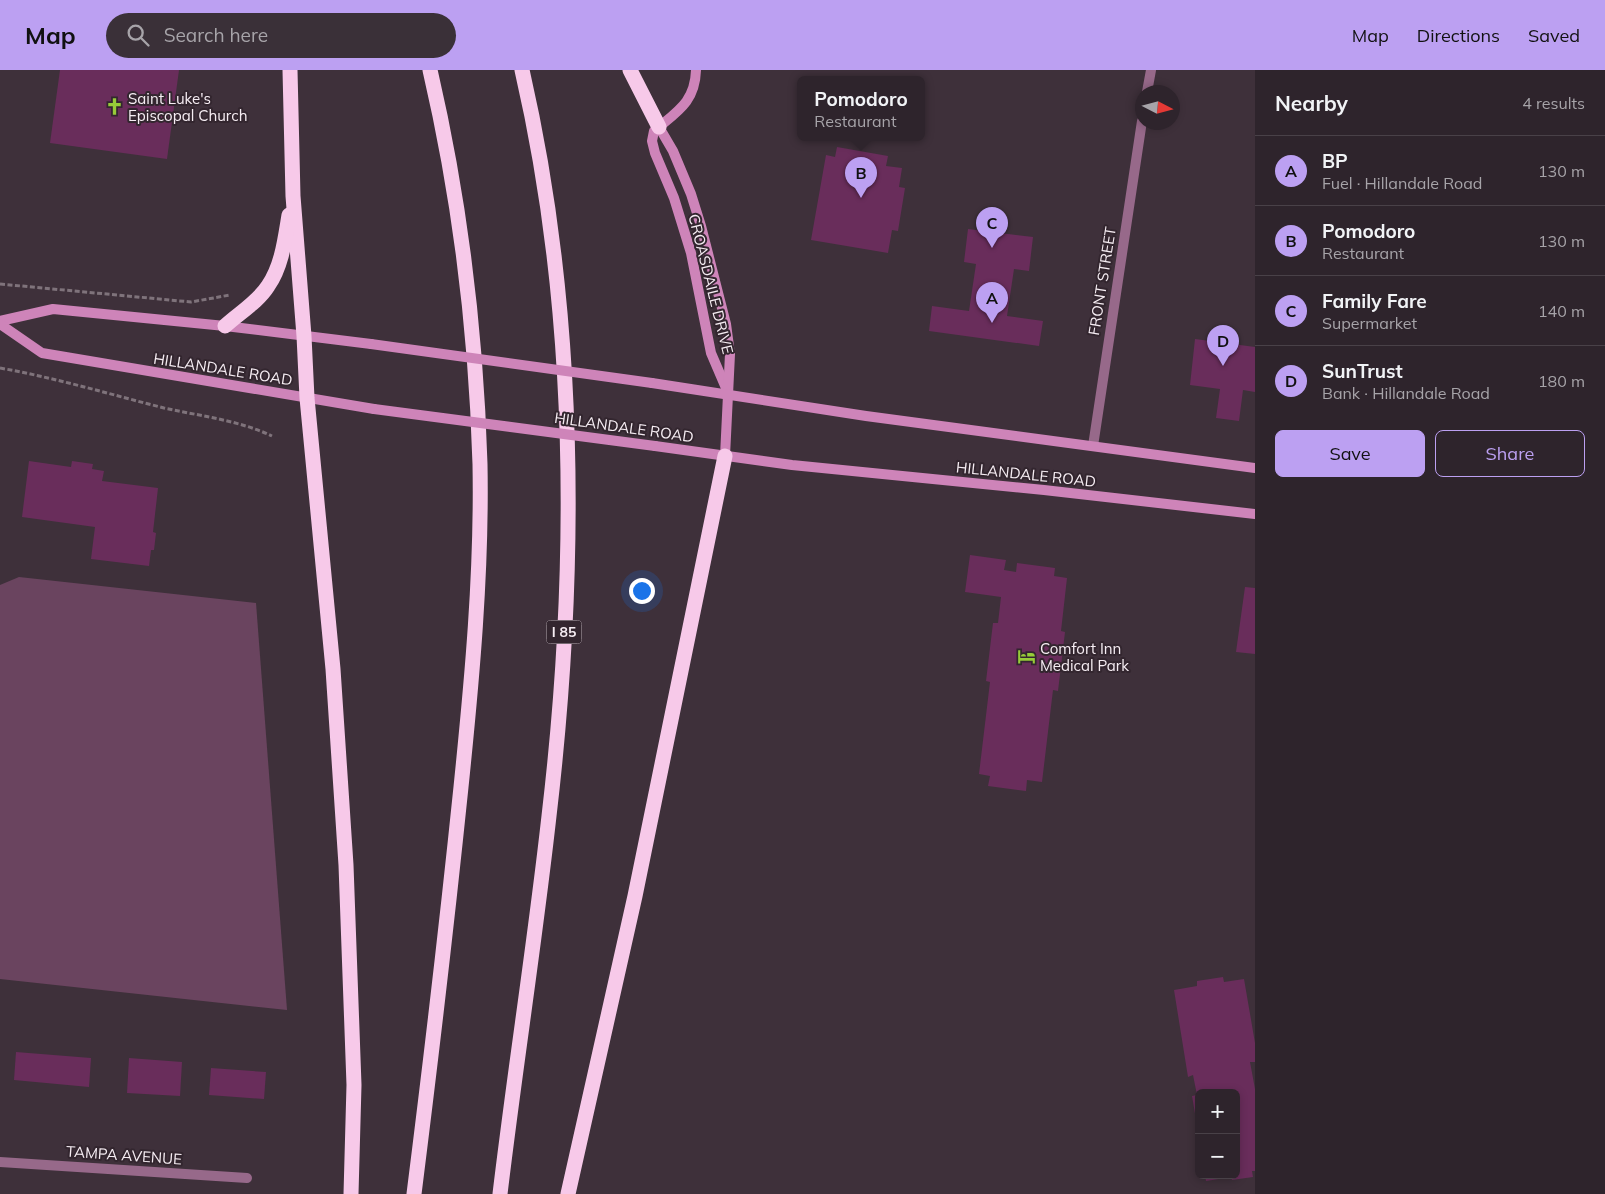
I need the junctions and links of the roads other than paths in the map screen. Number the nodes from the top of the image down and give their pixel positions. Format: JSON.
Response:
{"nodes":[{"id":1,"x":290,"y":70,"type":"edge"},
{"id":2,"x":430,"y":70,"type":"edge"},
{"id":3,"x":522,"y":70,"type":"edge"},
{"id":4,"x":630,"y":70,"type":"edge"},
{"id":5,"x":696,"y":70,"type":"edge"},
{"id":6,"x":1151,"y":70,"type":"edge"},
{"id":7,"x":1148,"y":85,"type":"edge"},
{"id":8,"x":659,"y":127,"type":"junction"},
{"id":9,"x":1141,"y":130,"type":"edge"},
{"id":10,"x":293,"y":196,"type":"junction"},
{"id":11,"x":0,"y":323,"type":"edge"},
{"id":12,"x":224,"y":326,"type":"junction"},
{"id":13,"x":304,"y":336,"type":"junction"},
{"id":14,"x":729,"y":395,"type":"junction"},
{"id":15,"x":307,"y":398,"type":"junction"},
{"id":16,"x":1093,"y":446,"type":"junction"},
{"id":17,"x":725,"y":456,"type":"junction"},
{"id":18,"x":1255,"y":468,"type":"edge"},
{"id":19,"x":1255,"y":514,"type":"edge"},
{"id":20,"x":0,"y":1162,"type":"edge"},
{"id":21,"x":247,"y":1178,"type":"dead end"},
{"id":22,"x":352,"y":1194,"type":"edge"},
{"id":23,"x":414,"y":1194,"type":"edge"},
{"id":24,"x":500,"y":1194,"type":"edge"},
{"id":25,"x":568,"y":1194,"type":"edge"}],
"edges":[{"from":1,"to":10,"type":"highway"},
{"from":2,"to":23,"type":"highway"},
{"from":3,"to":24,"type":"highway","number":"I 85"},
{"from":4,"to":8,"type":"highway"},
{"from":5,"to":8,"type":"main road"},
{"from":6,"to":7,"type":"street"},
{"from":8,"to":14,"type":"main road","name":"CROASDAILE DRIVE"},
{"from":8,"to":14,"type":"main road","name":"CROASDAILE DRIVE"},
{"from":9,"to":16,"type":"street","name":"FRONT STREET"},
{"from":10,"to":12,"type":"highway"},
{"from":10,"to":13,"type":"highway"},
{"from":11,"to":12,"type":"main road","name":"HILLANDALE ROAD"},
{"from":11,"to":15,"type":"main road","name":"HILLANDALE ROAD"},
{"from":12,"to":13,"type":"main road","name":"HILLANDALE ROAD"},
{"from":13,"to":14,"type":"main road","name":"HILLANDALE ROAD","bridge":true},
{"from":13,"to":15,"type":"highway"},
{"from":14,"to":16,"type":"main road","name":"HILLANDALE ROAD"},
{"from":14,"to":17,"type":"main road","name":"CROASDAILE DRIVE"},
{"from":15,"to":17,"type":"main road","name":"HILLANDALE ROAD","bridge":true},
{"from":15,"to":22,"type":"highway"},
{"from":16,"to":18,"type":"main road","name":"HILLANDALE ROAD"},
{"from":17,"to":19,"type":"main road","name":"HILLANDALE ROAD"},
{"from":17,"to":25,"type":"highway"},
{"from":20,"to":21,"type":"street","name":"TAMPA AVENUE"}]}
